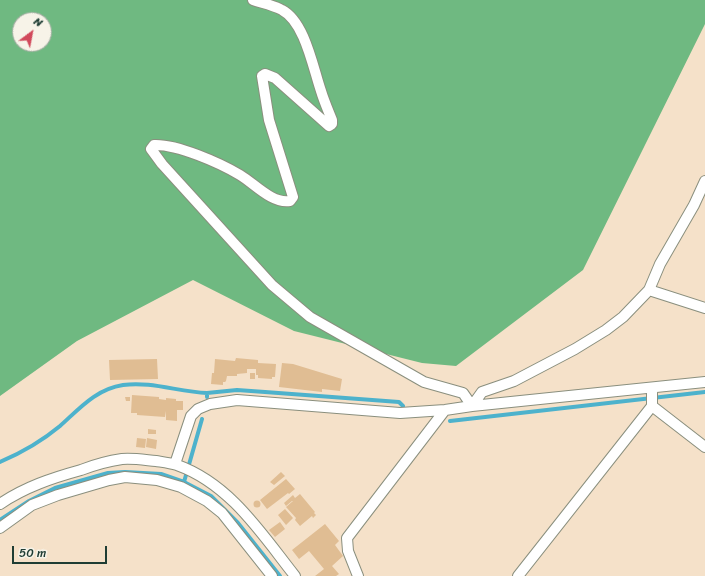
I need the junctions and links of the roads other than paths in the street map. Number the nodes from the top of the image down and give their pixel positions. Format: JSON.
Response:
{"nodes":[{"id":1,"x":253,"y":0,"type":"edge"},
{"id":2,"x":705,"y":181,"type":"edge"},
{"id":3,"x":649,"y":290,"type":"junction"},
{"id":4,"x":705,"y":308,"type":"edge"},
{"id":5,"x":705,"y":382,"type":"edge"},
{"id":6,"x":652,"y":397,"type":"junction"},
{"id":7,"x":472,"y":406,"type":"junction"},
{"id":8,"x":445,"y":410,"type":"junction"},
{"id":9,"x":705,"y":447,"type":"edge"},
{"id":10,"x":183,"y":468,"type":"junction"},
{"id":11,"x":0,"y":504,"type":"edge"},
{"id":12,"x":0,"y":528,"type":"edge"},
{"id":13,"x":272,"y":576,"type":"edge"},
{"id":14,"x":295,"y":576,"type":"edge"},
{"id":15,"x":358,"y":576,"type":"edge"},
{"id":16,"x":518,"y":576,"type":"edge"}],
"edges":[{"from":1,"to":7,"type":"street"},
{"from":2,"to":3,"type":"street"},
{"from":3,"to":4,"type":"street"},
{"from":3,"to":7,"type":"street"},
{"from":5,"to":6,"type":"street"},
{"from":6,"to":7,"type":"street"},
{"from":6,"to":9,"type":"street"},
{"from":6,"to":16,"type":"street"},
{"from":7,"to":8,"type":"street"},
{"from":8,"to":10,"type":"street"},
{"from":8,"to":15,"type":"street"},
{"from":10,"to":11,"type":"street"},
{"from":10,"to":14,"type":"street"},
{"from":12,"to":13,"type":"street"}]}
